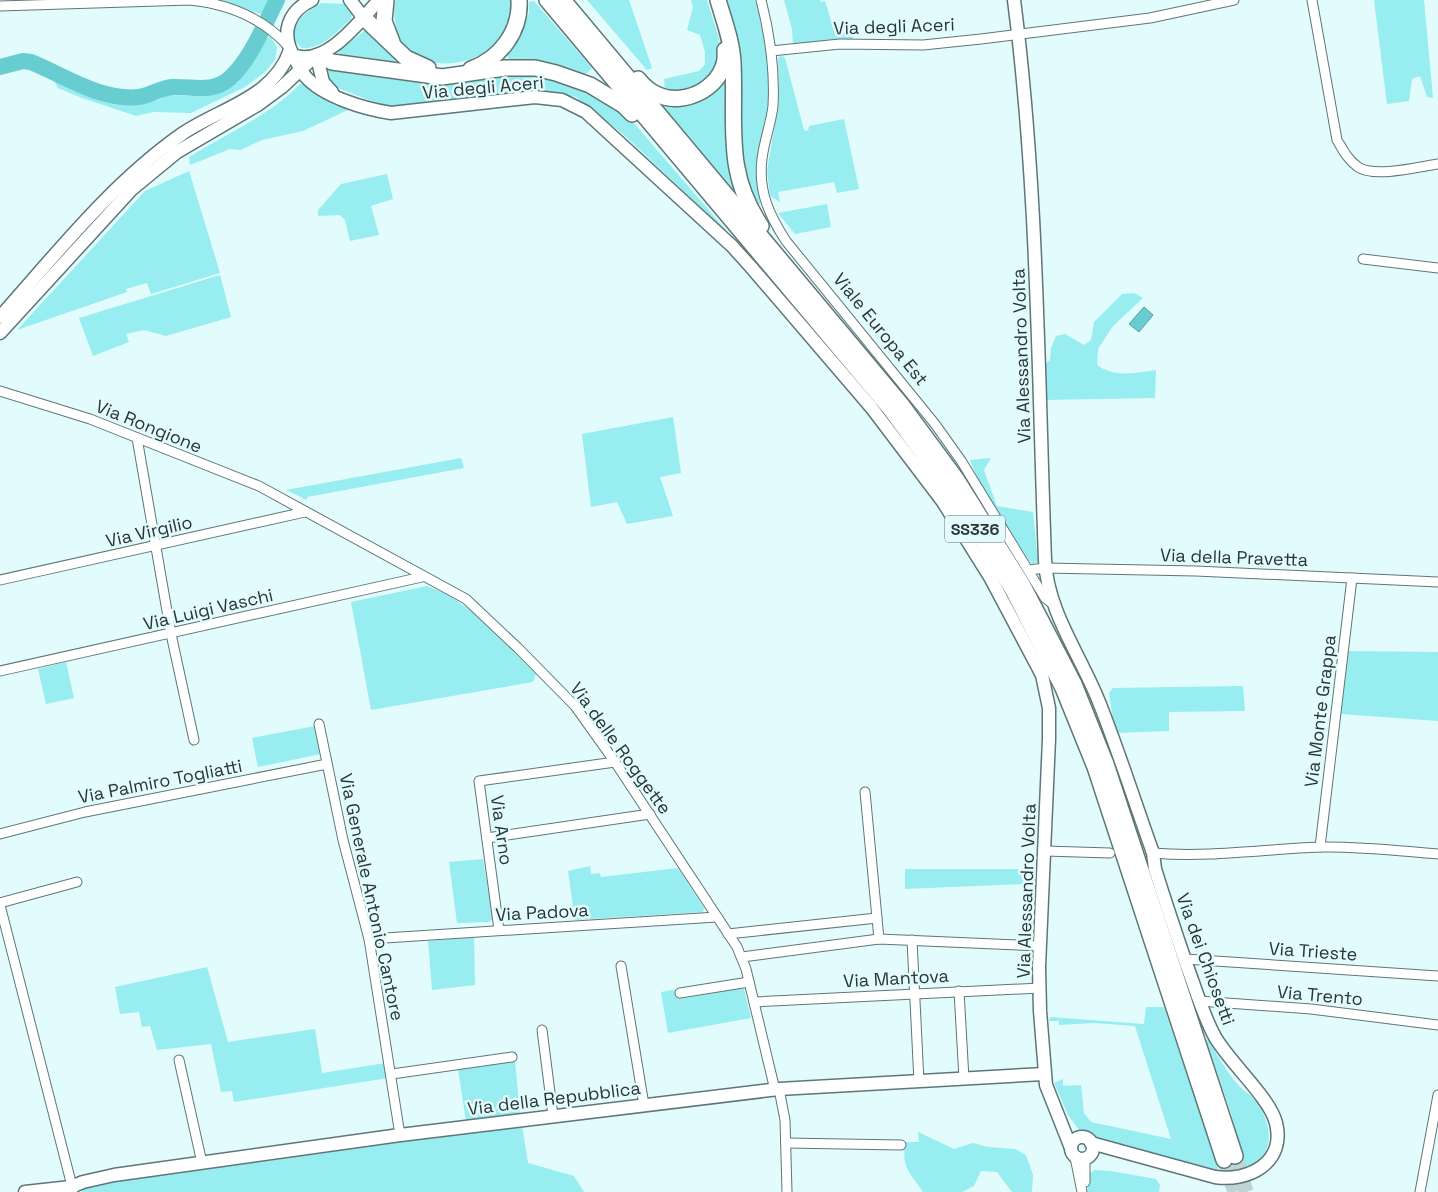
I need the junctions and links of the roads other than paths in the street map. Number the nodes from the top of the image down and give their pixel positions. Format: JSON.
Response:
{"nodes":[{"id":1,"x":312,"y":0,"type":"edge"},
{"id":2,"x":350,"y":0,"type":"edge"},
{"id":3,"x":380,"y":0,"type":"edge"},
{"id":4,"x":386,"y":0,"type":"edge"},
{"id":5,"x":519,"y":0,"type":"edge"},
{"id":6,"x":547,"y":0,"type":"edge"},
{"id":7,"x":563,"y":0,"type":"edge"},
{"id":8,"x":712,"y":0,"type":"edge"},
{"id":9,"x":718,"y":0,"type":"edge"},
{"id":10,"x":761,"y":0,"type":"edge"},
{"id":11,"x":1014,"y":0,"type":"edge"},
{"id":12,"x":1234,"y":0,"type":"edge"},
{"id":13,"x":1312,"y":0,"type":"edge"},
{"id":14,"x":0,"y":6,"type":"edge"},
{"id":15,"x":292,"y":15,"type":"junction"},
{"id":16,"x":363,"y":17,"type":"junction"},
{"id":17,"x":270,"y":28,"type":"junction"},
{"id":18,"x":1019,"y":35,"type":"junction"},
{"id":19,"x":393,"y":46,"type":"junction"},
{"id":20,"x":290,"y":50,"type":"junction"},
{"id":21,"x":771,"y":51,"type":"junction"},
{"id":22,"x":320,"y":60,"type":"junction"},
{"id":23,"x":302,"y":70,"type":"junction"},
{"id":24,"x":290,"y":82,"type":"junction"},
{"id":25,"x":314,"y":84,"type":"junction"},
{"id":26,"x":335,"y":95,"type":"junction"},
{"id":27,"x":1438,"y":164,"type":"edge"},
{"id":28,"x":690,"y":172,"type":"junction"},
{"id":29,"x":1363,"y":259,"type":"dead end"},
{"id":30,"x":1438,"y":268,"type":"edge"},
{"id":31,"x":804,"y":290,"type":"junction"},
{"id":32,"x":0,"y":317,"type":"edge"},
{"id":33,"x":0,"y":333,"type":"edge"},
{"id":34,"x":0,"y":391,"type":"edge"},
{"id":35,"x":137,"y":438,"type":"junction"},
{"id":36,"x":282,"y":499,"type":"joint"},
{"id":37,"x":305,"y":512,"type":"junction"},
{"id":38,"x":155,"y":547,"type":"junction"},
{"id":39,"x":1046,"y":568,"type":"junction"},
{"id":40,"x":1030,"y":570,"type":"junction"},
{"id":41,"x":422,"y":577,"type":"junction"},
{"id":42,"x":1352,"y":578,"type":"junction"},
{"id":43,"x":0,"y":580,"type":"edge"},
{"id":44,"x":1438,"y":582,"type":"edge"},
{"id":45,"x":1055,"y":606,"type":"junction"},
{"id":46,"x":171,"y":634,"type":"junction"},
{"id":47,"x":0,"y":671,"type":"edge"},
{"id":48,"x":1042,"y":675,"type":"joint"},
{"id":49,"x":1099,"y":702,"type":"joint"},
{"id":50,"x":320,"y":724,"type":"dead end"},
{"id":51,"x":194,"y":740,"type":"dead end"},
{"id":52,"x":615,"y":762,"type":"junction"},
{"id":53,"x":327,"y":764,"type":"junction"},
{"id":54,"x":865,"y":792,"type":"dead end"},
{"id":55,"x":650,"y":814,"type":"junction"},
{"id":56,"x":0,"y":834,"type":"edge"},
{"id":57,"x":487,"y":838,"type":"junction"},
{"id":58,"x":1320,"y":847,"type":"junction"},
{"id":59,"x":1045,"y":852,"type":"junction"},
{"id":60,"x":1110,"y":853,"type":"dead end"},
{"id":61,"x":1153,"y":853,"type":"junction"},
{"id":62,"x":1438,"y":854,"type":"edge"},
{"id":63,"x":77,"y":882,"type":"dead end"},
{"id":64,"x":0,"y":904,"type":"edge"},
{"id":65,"x":717,"y":918,"type":"junction"},
{"id":66,"x":877,"y":918,"type":"junction"},
{"id":67,"x":500,"y":930,"type":"junction"},
{"id":68,"x":728,"y":934,"type":"junction"},
{"id":69,"x":369,"y":939,"type":"junction"},
{"id":70,"x":879,"y":939,"type":"junction"},
{"id":71,"x":912,"y":940,"type":"junction"},
{"id":72,"x":1040,"y":946,"type":"junction"},
{"id":73,"x":742,"y":957,"type":"junction"},
{"id":74,"x":1185,"y":958,"type":"junction"},
{"id":75,"x":621,"y":966,"type":"dead end"},
{"id":76,"x":1438,"y":976,"type":"edge"},
{"id":77,"x":749,"y":982,"type":"junction"},
{"id":78,"x":1040,"y":988,"type":"junction"},
{"id":79,"x":959,"y":992,"type":"junction"},
{"id":80,"x":680,"y":993,"type":"dead end"},
{"id":81,"x":914,"y":994,"type":"junction"},
{"id":82,"x":1199,"y":1001,"type":"junction"},
{"id":83,"x":754,"y":1002,"type":"junction"},
{"id":84,"x":1438,"y":1025,"type":"edge"},
{"id":85,"x":542,"y":1030,"type":"dead end"},
{"id":86,"x":512,"y":1057,"type":"dead end"},
{"id":87,"x":179,"y":1060,"type":"dead end"},
{"id":88,"x":392,"y":1074,"type":"junction"},
{"id":89,"x":1044,"y":1074,"type":"junction"},
{"id":90,"x":964,"y":1079,"type":"junction"},
{"id":91,"x":919,"y":1082,"type":"junction"},
{"id":92,"x":777,"y":1089,"type":"junction"},
{"id":93,"x":1438,"y":1095,"type":"edge"},
{"id":94,"x":644,"y":1105,"type":"junction"},
{"id":95,"x":553,"y":1116,"type":"junction"},
{"id":96,"x":400,"y":1135,"type":"junction"},
{"id":97,"x":786,"y":1143,"type":"junction"},
{"id":98,"x":901,"y":1145,"type":"dead end"},
{"id":99,"x":1082,"y":1149,"type":"junction"},
{"id":100,"x":202,"y":1163,"type":"junction"},
{"id":101,"x":72,"y":1190,"type":"edge"},
{"id":102,"x":25,"y":1192,"type":"edge"},
{"id":103,"x":788,"y":1192,"type":"edge"},
{"id":104,"x":1082,"y":1192,"type":"edge"},
{"id":105,"x":1420,"y":1192,"type":"edge"}],
"edges":[{"from":1,"to":15,"type":"street"},
{"from":2,"to":16,"type":"street"},
{"from":3,"to":16,"type":"street"},
{"from":4,"to":19,"type":"highway"},
{"from":5,"to":19,"type":"highway"},
{"from":6,"to":28,"type":"highway","number":"SS336"},
{"from":7,"to":8,"type":"highway"},
{"from":7,"to":31,"type":"highway","number":"SS336"},
{"from":9,"to":31,"type":"highway"},
{"from":10,"to":21,"type":"street","name":"Viale Europa Est"},
{"from":11,"to":18,"type":"street","name":"Via Alessandro Volta"},
{"from":12,"to":18,"type":"street","name":"Via degli Aceri"},
{"from":13,"to":27,"type":"street"},
{"from":14,"to":17,"type":"street"},
{"from":15,"to":17,"type":"street"},
{"from":15,"to":20,"type":"street"},
{"from":16,"to":19,"type":"highway"},
{"from":16,"to":22,"type":"street"},
{"from":17,"to":20,"type":"street"},
{"from":18,"to":21,"type":"street","name":"Via degli Aceri"},
{"from":18,"to":39,"type":"street","name":"Via Alessandro Volta"},
{"from":20,"to":22,"type":"street"},
{"from":20,"to":23,"type":"street"},
{"from":20,"to":32,"type":"street"},
{"from":21,"to":40,"type":"street","name":"Viale Europa Est"},
{"from":22,"to":23,"type":"street"},
{"from":22,"to":26,"type":"street"},
{"from":22,"to":28,"type":"highway"},
{"from":23,"to":24,"type":"street"},
{"from":23,"to":25,"type":"street"},
{"from":24,"to":25,"type":"street"},
{"from":24,"to":33,"type":"street"},
{"from":25,"to":26,"type":"street","name":"Via degli Aceri"},
{"from":26,"to":48,"type":"street","name":"Via degli Aceri"},
{"from":28,"to":31,"type":"highway","number":"SS336"},
{"from":29,"to":30,"type":"street"},
{"from":34,"to":35,"type":"street","name":"Via Rongione"},
{"from":35,"to":36,"type":"street","name":"Via Rongione"},
{"from":35,"to":38,"type":"street"},
{"from":36,"to":37,"type":"street","name":"Via delle Roggette"},
{"from":37,"to":38,"type":"street","name":"Via Virgilio"},
{"from":37,"to":41,"type":"street","name":"Via delle Roggette"},
{"from":38,"to":43,"type":"street","name":"Via Virgilio"},
{"from":38,"to":46,"type":"street"},
{"from":39,"to":40,"type":"street","name":"Via della Pravetta"},
{"from":39,"to":42,"type":"street","name":"Via della Pravetta"},
{"from":39,"to":45,"type":"street","name":"Via Alessandro Volta"},
{"from":40,"to":45,"type":"street","name":"Viale Europa Est"},
{"from":41,"to":46,"type":"street","name":"Via Luigi Vaschi"},
{"from":41,"to":52,"type":"street","name":"Via delle Roggette"},
{"from":42,"to":44,"type":"street","name":"Via della Pravetta"},
{"from":42,"to":58,"type":"street","name":"Via Monte Grappa"},
{"from":45,"to":49,"type":"street","name":"Via Alessandro Volta"},
{"from":46,"to":47,"type":"street","name":"Via Luigi Vaschi"},
{"from":46,"to":51,"type":"street"},
{"from":48,"to":59,"type":"street","name":"Via Alessandro Volta"},
{"from":49,"to":61,"type":"street","name":"Via dei Chiosetti"},
{"from":50,"to":53,"type":"street","name":"Via Generale Antonio Cantore"},
{"from":52,"to":55,"type":"street","name":"Via delle Roggette"},
{"from":52,"to":57,"type":"street","name":"Via Arno"},
{"from":53,"to":56,"type":"street","name":"Via Palmiro Togliatti"},
{"from":53,"to":69,"type":"street","name":"Via Generale Antonio Cantore"},
{"from":54,"to":66,"type":"street"},
{"from":55,"to":57,"type":"street"},
{"from":55,"to":65,"type":"street","name":"Via delle Roggette"},
{"from":57,"to":67,"type":"street","name":"Via Arno"},
{"from":58,"to":61,"type":"street"},
{"from":58,"to":62,"type":"street"},
{"from":59,"to":60,"type":"street"},
{"from":59,"to":72,"type":"street","name":"Via Alessandro Volta"},
{"from":61,"to":74,"type":"street","name":"Via dei Chiosetti"},
{"from":63,"to":64,"type":"street"},
{"from":64,"to":101,"type":"street"},
{"from":65,"to":67,"type":"street","name":"Via Padova"},
{"from":65,"to":68,"type":"street","name":"Via delle Roggette"},
{"from":66,"to":68,"type":"street"},
{"from":66,"to":70,"type":"street"},
{"from":67,"to":69,"type":"street","name":"Via Padova"},
{"from":68,"to":73,"type":"street","name":"Via delle Roggette"},
{"from":69,"to":88,"type":"street","name":"Via Generale Antonio Cantore"},
{"from":70,"to":71,"type":"street"},
{"from":70,"to":73,"type":"street"},
{"from":71,"to":72,"type":"street"},
{"from":71,"to":81,"type":"street"},
{"from":72,"to":78,"type":"street","name":"Via Alessandro Volta"},
{"from":73,"to":77,"type":"street","name":"Via delle Roggette"},
{"from":74,"to":76,"type":"street","name":"Via Trieste"},
{"from":74,"to":82,"type":"street","name":"Via dei Chiosetti"},
{"from":75,"to":94,"type":"street"},
{"from":77,"to":80,"type":"street"},
{"from":77,"to":83,"type":"street","name":"Via delle Roggette"},
{"from":78,"to":79,"type":"street","name":"Via Mantova"},
{"from":78,"to":89,"type":"street","name":"Via Alessandro Volta"},
{"from":79,"to":81,"type":"street","name":"Via Mantova"},
{"from":79,"to":90,"type":"street"},
{"from":81,"to":83,"type":"street","name":"Via Mantova"},
{"from":81,"to":91,"type":"street"},
{"from":82,"to":84,"type":"street","name":"Via Trento"},
{"from":82,"to":99,"type":"street","name":"Via dei Chiosetti"},
{"from":83,"to":92,"type":"street","name":"Via delle Roggette"},
{"from":85,"to":95,"type":"street"},
{"from":86,"to":88,"type":"street"},
{"from":87,"to":100,"type":"street"},
{"from":88,"to":96,"type":"street","name":"Via Generale Antonio Cantore"},
{"from":89,"to":90,"type":"street","name":"Via della Repubblica"},
{"from":89,"to":99,"type":"street","name":"Via Alessandro Volta"},
{"from":90,"to":91,"type":"street","name":"Via della Repubblica"},
{"from":91,"to":92,"type":"street","name":"Via della Repubblica"},
{"from":92,"to":94,"type":"street","name":"Via della Repubblica"},
{"from":92,"to":97,"type":"street","name":"Via delle Roggette"},
{"from":93,"to":105,"type":"street"},
{"from":94,"to":95,"type":"street","name":"Via della Repubblica"},
{"from":95,"to":96,"type":"street","name":"Via della Repubblica"},
{"from":96,"to":100,"type":"street","name":"Via della Repubblica"},
{"from":97,"to":98,"type":"street"},
{"from":97,"to":103,"type":"street","name":"Via delle Roggette"},
{"from":99,"to":104,"type":"street","name":"Via Alessandro Volta"},
{"from":100,"to":101,"type":"street","name":"Via della Repubblica"},
{"from":101,"to":102,"type":"street","name":"Via della Repubblica"}]}
